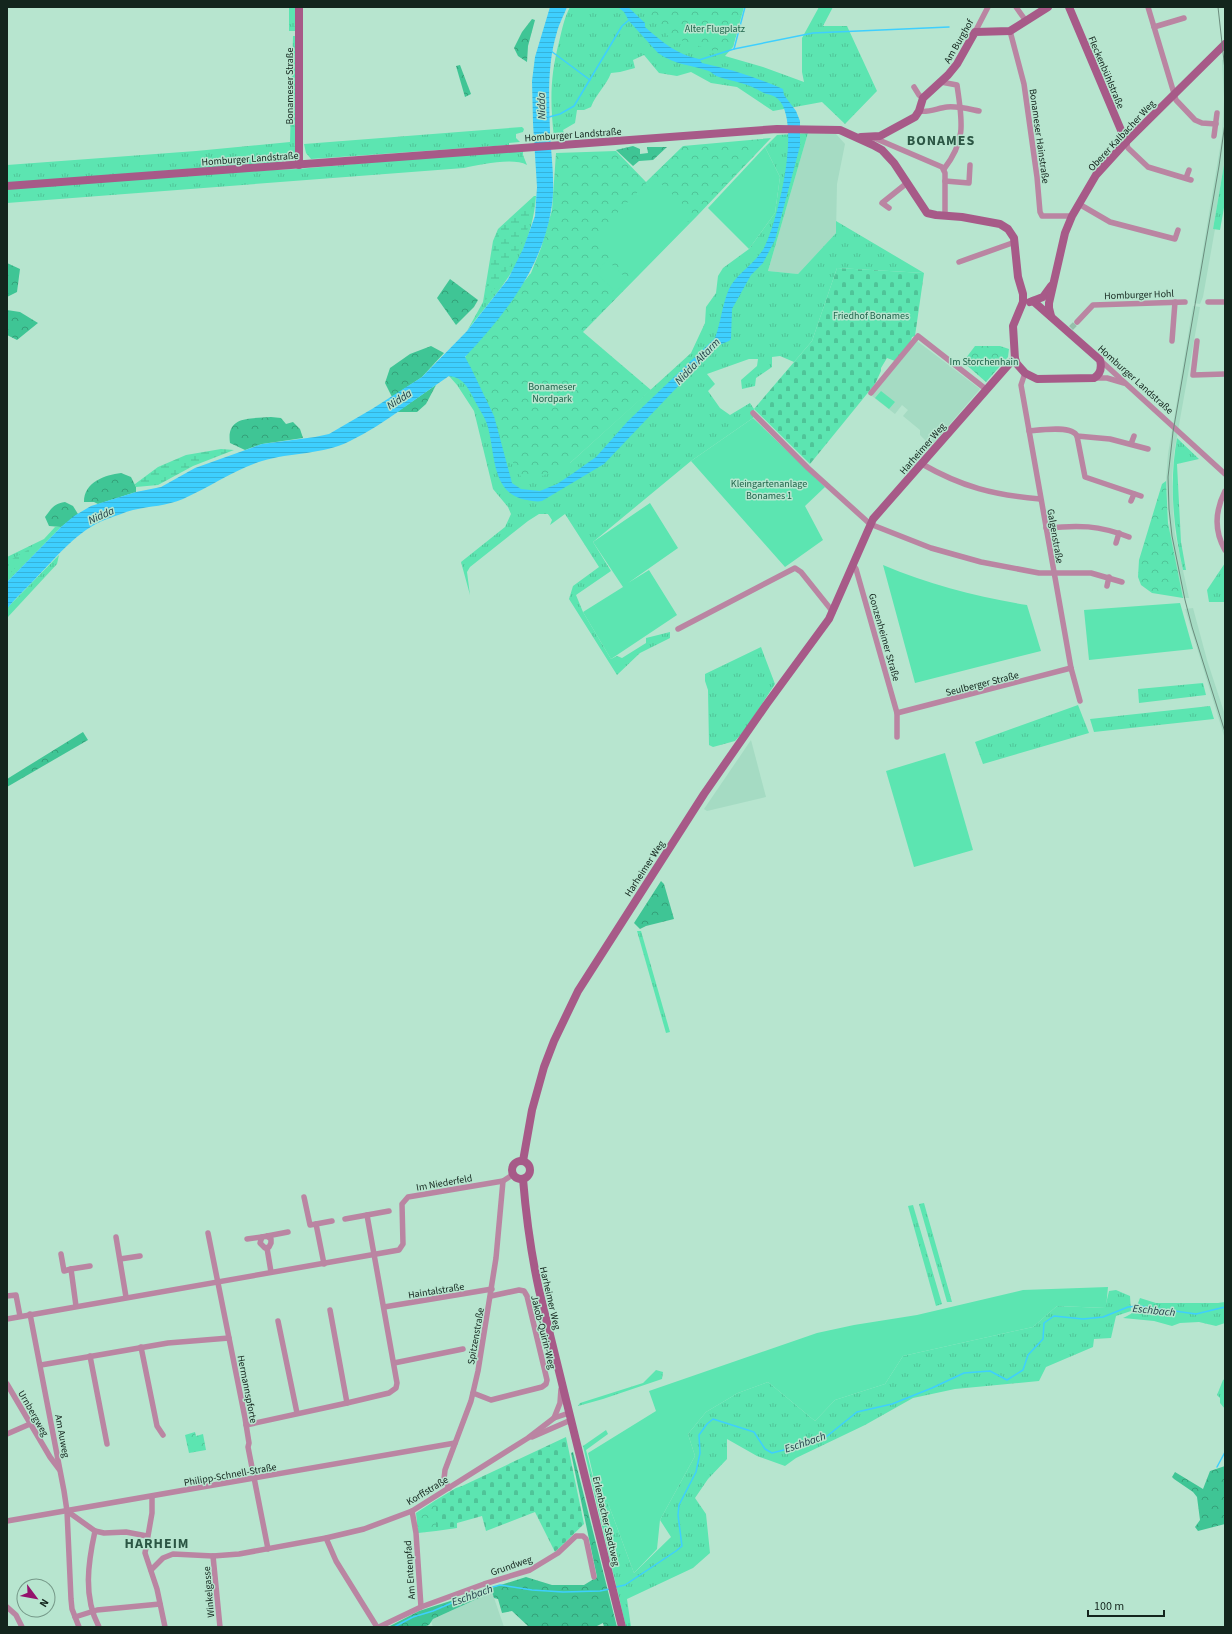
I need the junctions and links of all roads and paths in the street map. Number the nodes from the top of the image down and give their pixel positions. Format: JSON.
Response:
{"nodes":[{"id":1,"x":299,"y":7,"type":"edge"},
{"id":2,"x":988,"y":7,"type":"edge"},
{"id":3,"x":1016,"y":7,"type":"edge"},
{"id":4,"x":1048,"y":7,"type":"edge"},
{"id":5,"x":1069,"y":7,"type":"edge"},
{"id":6,"x":1148,"y":7,"type":"edge"},
{"id":7,"x":1184,"y":18,"type":"dead end"},
{"id":8,"x":1026,"y":22,"type":"junction"},
{"id":9,"x":1154,"y":26,"type":"junction"},
{"id":10,"x":1010,"y":31,"type":"junction"},
{"id":11,"x":975,"y":32,"type":"junction"},
{"id":12,"x":1225,"y":44,"type":"edge"},
{"id":13,"x":941,"y":82,"type":"junction"},
{"id":14,"x":914,"y":87,"type":"dead end"},
{"id":15,"x":1174,"y":95,"type":"junction"},
{"id":16,"x":924,"y":98,"type":"junction"},
{"id":17,"x":960,"y":107,"type":"junction"},
{"id":18,"x":919,"y":110,"type":"junction"},
{"id":19,"x":979,"y":111,"type":"dead end"},
{"id":20,"x":1217,"y":113,"type":"dead end"},
{"id":21,"x":1216,"y":124,"type":"junction"},
{"id":22,"x":1214,"y":136,"type":"dead end"},
{"id":23,"x":1126,"y":142,"type":"junction"},
{"id":24,"x":877,"y":143,"type":"junction"},
{"id":25,"x":299,"y":165,"type":"junction"},
{"id":26,"x":970,"y":165,"type":"dead end"},
{"id":27,"x":944,"y":170,"type":"junction"},
{"id":28,"x":1188,"y":170,"type":"dead end"},
{"id":29,"x":946,"y":181,"type":"junction"},
{"id":30,"x":907,"y":183,"type":"junction"},
{"id":31,"x":7,"y":186,"type":"edge"},
{"id":32,"x":1079,"y":204,"type":"junction"},
{"id":33,"x":889,"y":208,"type":"dead end"},
{"id":34,"x":945,"y":215,"type":"junction"},
{"id":35,"x":1072,"y":216,"type":"junction"},
{"id":36,"x":1178,"y":230,"type":"dead end"},
{"id":37,"x":1015,"y":242,"type":"junction"},
{"id":38,"x":959,"y":262,"type":"dead end"},
{"id":39,"x":1053,"y":281,"type":"junction"},
{"id":40,"x":1033,"y":301,"type":"junction"},
{"id":41,"x":1022,"y":302,"type":"junction"},
{"id":42,"x":1175,"y":302,"type":"junction"},
{"id":43,"x":1185,"y":302,"type":"dead end"},
{"id":44,"x":1208,"y":302,"type":"dead end"},
{"id":45,"x":1225,"y":302,"type":"edge"},
{"id":46,"x":1051,"y":316,"type":"junction"},
{"id":47,"x":1077,"y":322,"type":"tunnel mouth"},
{"id":48,"x":1172,"y":341,"type":"dead end"},
{"id":49,"x":1197,"y":341,"type":"dead end"},
{"id":50,"x":1015,"y":359,"type":"junction"},
{"id":51,"x":1100,"y":360,"type":"junction"},
{"id":52,"x":1025,"y":373,"type":"junction"},
{"id":53,"x":1225,"y":374,"type":"edge"},
{"id":54,"x":1094,"y":378,"type":"junction"},
{"id":55,"x":1126,"y":383,"type":"junction"},
{"id":56,"x":987,"y":390,"type":"junction"},
{"id":57,"x":871,"y":392,"type":"dead end"},
{"id":58,"x":753,"y":413,"type":"dead end"},
{"id":59,"x":1029,"y":431,"type":"junction"},
{"id":60,"x":1077,"y":436,"type":"junction"},
{"id":61,"x":1134,"y":436,"type":"dead end"},
{"id":62,"x":1131,"y":444,"type":"junction"},
{"id":63,"x":1148,"y":448,"type":"dead end"},
{"id":64,"x":922,"y":464,"type":"junction"},
{"id":65,"x":1225,"y":474,"type":"edge"},
{"id":66,"x":1225,"y":491,"type":"edge"},
{"id":67,"x":1134,"y":494,"type":"junction"},
{"id":68,"x":1141,"y":496,"type":"dead end"},
{"id":69,"x":1040,"y":499,"type":"junction"},
{"id":70,"x":1131,"y":501,"type":"dead end"},
{"id":71,"x":870,"y":524,"type":"junction"},
{"id":72,"x":1046,"y":528,"type":"junction"},
{"id":73,"x":1119,"y":533,"type":"junction"},
{"id":74,"x":1129,"y":537,"type":"dead end"},
{"id":75,"x":1116,"y":543,"type":"dead end"},
{"id":76,"x":1225,"y":550,"type":"edge"},
{"id":77,"x":853,"y":566,"type":"junction"},
{"id":78,"x":1053,"y":573,"type":"junction"},
{"id":79,"x":1109,"y":577,"type":"junction"},
{"id":80,"x":1122,"y":582,"type":"dead end"},
{"id":81,"x":1107,"y":586,"type":"dead end"},
{"id":82,"x":833,"y":612,"type":"junction"},
{"id":83,"x":678,"y":629,"type":"dead end"},
{"id":84,"x":1071,"y":668,"type":"junction"},
{"id":85,"x":1080,"y":701,"type":"dead end"},
{"id":86,"x":897,"y":713,"type":"junction"},
{"id":87,"x":897,"y":737,"type":"dead end"},
{"id":88,"x":523,"y":1161,"type":"junction"},
{"id":89,"x":514,"y":1174,"type":"junction"},
{"id":90,"x":523,"y":1178,"type":"junction"},
{"id":91,"x":503,"y":1181,"type":"junction"},
{"id":92,"x":304,"y":1196,"type":"dead end"},
{"id":93,"x":389,"y":1212,"type":"dead end"},
{"id":94,"x":367,"y":1215,"type":"junction"},
{"id":95,"x":345,"y":1219,"type":"dead end"},
{"id":96,"x":332,"y":1221,"type":"dead end"},
{"id":97,"x":316,"y":1224,"type":"junction"},
{"id":98,"x":288,"y":1232,"type":"dead end"},
{"id":99,"x":208,"y":1233,"type":"dead end"},
{"id":100,"x":265,"y":1236,"type":"junction"},
{"id":101,"x":116,"y":1237,"type":"dead end"},
{"id":102,"x":247,"y":1239,"type":"dead end"},
{"id":103,"x":61,"y":1254,"type":"dead end"},
{"id":104,"x":374,"y":1255,"type":"junction"},
{"id":105,"x":140,"y":1256,"type":"dead end"},
{"id":106,"x":120,"y":1259,"type":"junction"},
{"id":107,"x":324,"y":1264,"type":"junction"},
{"id":108,"x":90,"y":1266,"type":"dead end"},
{"id":109,"x":71,"y":1269,"type":"junction"},
{"id":110,"x":271,"y":1272,"type":"junction"},
{"id":111,"x":218,"y":1282,"type":"junction"},
{"id":112,"x":492,"y":1289,"type":"junction"},
{"id":113,"x":7,"y":1296,"type":"edge"},
{"id":114,"x":491,"y":1296,"type":"junction"},
{"id":115,"x":126,"y":1297,"type":"junction"},
{"id":116,"x":76,"y":1306,"type":"junction"},
{"id":117,"x":384,"y":1307,"type":"junction"},
{"id":118,"x":330,"y":1310,"type":"dead end"},
{"id":119,"x":30,"y":1314,"type":"junction"},
{"id":120,"x":20,"y":1316,"type":"junction"},
{"id":121,"x":7,"y":1319,"type":"edge"},
{"id":122,"x":278,"y":1322,"type":"dead end"},
{"id":123,"x":229,"y":1338,"type":"junction"},
{"id":124,"x":141,"y":1347,"type":"junction"},
{"id":125,"x":463,"y":1349,"type":"dead end"},
{"id":126,"x":90,"y":1356,"type":"junction"},
{"id":127,"x":394,"y":1363,"type":"junction"},
{"id":128,"x":41,"y":1365,"type":"junction"},
{"id":129,"x":562,"y":1383,"type":"junction"},
{"id":130,"x":7,"y":1384,"type":"edge"},
{"id":131,"x":473,"y":1393,"type":"junction"},
{"id":132,"x":347,"y":1403,"type":"junction"},
{"id":133,"x":296,"y":1414,"type":"junction"},
{"id":134,"x":570,"y":1417,"type":"junction"},
{"id":135,"x":554,"y":1418,"type":"junction"},
{"id":136,"x":30,"y":1424,"type":"junction"},
{"id":137,"x":246,"y":1425,"type":"junction"},
{"id":138,"x":7,"y":1434,"type":"edge"},
{"id":139,"x":164,"y":1435,"type":"dead end"},
{"id":140,"x":528,"y":1438,"type":"junction"},
{"id":141,"x":107,"y":1444,"type":"dead end"},
{"id":142,"x":455,"y":1444,"type":"junction"},
{"id":143,"x":61,"y":1470,"type":"junction"},
{"id":144,"x":254,"y":1478,"type":"junction"},
{"id":145,"x":449,"y":1488,"type":"junction"},
{"id":146,"x":152,"y":1497,"type":"junction"},
{"id":147,"x":67,"y":1511,"type":"junction"},
{"id":148,"x":412,"y":1511,"type":"junction"},
{"id":149,"x":7,"y":1521,"type":"edge"},
{"id":150,"x":95,"y":1531,"type":"junction"},
{"id":151,"x":147,"y":1536,"type":"junction"},
{"id":152,"x":326,"y":1538,"type":"junction"},
{"id":153,"x":268,"y":1549,"type":"junction"},
{"id":154,"x":213,"y":1556,"type":"junction"},
{"id":155,"x":151,"y":1570,"type":"junction"},
{"id":156,"x":594,"y":1576,"type":"dead end"},
{"id":157,"x":160,"y":1604,"type":"junction"},
{"id":158,"x":7,"y":1607,"type":"edge"},
{"id":159,"x":421,"y":1607,"type":"junction"},
{"id":160,"x":92,"y":1611,"type":"junction"},
{"id":161,"x":75,"y":1617,"type":"junction"},
{"id":162,"x":22,"y":1627,"type":"edge"},
{"id":163,"x":79,"y":1627,"type":"edge"},
{"id":164,"x":99,"y":1627,"type":"edge"},
{"id":165,"x":165,"y":1627,"type":"edge"},
{"id":166,"x":220,"y":1627,"type":"edge"},
{"id":167,"x":378,"y":1627,"type":"edge"},
{"id":168,"x":622,"y":1627,"type":"edge"}],
"edges":[{"from":1,"to":25,"type":"street","name":"Bonameser Straße"},
{"from":2,"to":11,"type":"street","name":"Am Burghof"},
{"from":3,"to":8,"type":"street"},
{"from":4,"to":8,"type":"street"},
{"from":5,"to":23,"type":"street","name":"Fleckenbühlstraße"},
{"from":6,"to":9,"type":"street"},
{"from":7,"to":9,"type":"street"},
{"from":8,"to":10,"type":"street"},
{"from":9,"to":15,"type":"street"},
{"from":10,"to":11,"type":"street"},
{"from":10,"to":35,"type":"street","name":"Bonameser Hainstraße"},
{"from":11,"to":13,"type":"street","name":"Am Burghof"},
{"from":12,"to":15,"type":"street","name":"Oberer Kalbacher Weg"},
{"from":13,"to":16,"type":"street","name":"Am Burghof"},
{"from":13,"to":17,"type":"street"},
{"from":14,"to":16,"type":"street"},
{"from":15,"to":21,"type":"street"},
{"from":15,"to":23,"type":"street","name":"Oberer Kalbacher Weg"},
{"from":16,"to":18,"type":"street","name":"Am Burghof"},
{"from":17,"to":18,"type":"street"},
{"from":17,"to":19,"type":"street"},
{"from":17,"to":27,"type":"street"},
{"from":18,"to":24,"type":"street","name":"Am Burghof"},
{"from":20,"to":21,"type":"street"},
{"from":21,"to":22,"type":"street"},
{"from":23,"to":28,"type":"street","name":"Fleckenbühlstraße"},
{"from":23,"to":32,"type":"street","name":"Oberer Kalbacher Weg"},
{"from":24,"to":25,"type":"street","name":"Homburger Landstraße"},
{"from":24,"to":27,"type":"street","name":"Homburger Landstraße"},
{"from":24,"to":30,"type":"street"},
{"from":25,"to":31,"type":"street","name":"Homburger Landstraße"},
{"from":26,"to":29,"type":"street"},
{"from":27,"to":29,"type":"street"},
{"from":29,"to":34,"type":"street"},
{"from":30,"to":33,"type":"street"},
{"from":30,"to":34,"type":"street"},
{"from":32,"to":35,"type":"street","name":"Oberer Kalbacher Weg"},
{"from":32,"to":36,"type":"street"},
{"from":34,"to":37,"type":"street"},
{"from":35,"to":39,"type":"street","name":"Oberer Kalbacher Weg"},
{"from":37,"to":38,"type":"street"},
{"from":37,"to":41,"type":"street"},
{"from":39,"to":40,"type":"street","name":"Oberer Kalbacher Weg"},
{"from":39,"to":46,"type":"street","name":"Oberer Kalbacher Weg"},
{"from":40,"to":41,"type":"street"},
{"from":40,"to":46,"type":"street","name":"Homburger Landstraße"},
{"from":41,"to":50,"type":"street"},
{"from":42,"to":43,"type":"street","name":"Homburger Hohl"},
{"from":42,"to":47,"type":"street","name":"Homburger Hohl"},
{"from":42,"to":48,"type":"street"},
{"from":44,"to":45,"type":"street"},
{"from":46,"to":51,"type":"street","name":"Homburger Landstraße"},
{"from":49,"to":53,"type":"street"},
{"from":50,"to":52,"type":"street"},
{"from":50,"to":56,"type":"street","name":"Harheimer Weg"},
{"from":51,"to":54,"type":"street"},
{"from":51,"to":55,"type":"street","name":"Homburger Landstraße"},
{"from":52,"to":54,"type":"street"},
{"from":52,"to":59,"type":"street","name":"Galgenstraße"},
{"from":54,"to":55,"type":"street"},
{"from":55,"to":65,"type":"street","name":"Homburger Landstraße"},
{"from":56,"to":57,"type":"street"},
{"from":56,"to":64,"type":"street","name":"Harheimer Weg"},
{"from":58,"to":71,"type":"street"},
{"from":59,"to":60,"type":"street"},
{"from":59,"to":69,"type":"street","name":"Galgenstraße"},
{"from":60,"to":62,"type":"street"},
{"from":60,"to":67,"type":"street"},
{"from":61,"to":62,"type":"street"},
{"from":62,"to":63,"type":"street"},
{"from":64,"to":69,"type":"street"},
{"from":64,"to":71,"type":"street","name":"Harheimer Weg"},
{"from":66,"to":76,"type":"street"},
{"from":67,"to":68,"type":"street"},
{"from":67,"to":70,"type":"street"},
{"from":69,"to":72,"type":"street","name":"Galgenstraße"},
{"from":71,"to":77,"type":"street","name":"Harheimer Weg"},
{"from":71,"to":78,"type":"street"},
{"from":72,"to":73,"type":"street"},
{"from":72,"to":78,"type":"street","name":"Galgenstraße"},
{"from":73,"to":74,"type":"street"},
{"from":73,"to":75,"type":"street"},
{"from":77,"to":82,"type":"street","name":"Harheimer Weg"},
{"from":77,"to":86,"type":"street","name":"Gonzenheimer Straße"},
{"from":78,"to":79,"type":"street"},
{"from":78,"to":84,"type":"street","name":"Galgenstraße"},
{"from":79,"to":80,"type":"street"},
{"from":79,"to":81,"type":"street"},
{"from":82,"to":83,"type":"street"},
{"from":82,"to":88,"type":"street","name":"Harheimer Weg"},
{"from":84,"to":85,"type":"street","name":"Galgenstraße"},
{"from":84,"to":86,"type":"street","name":"Seulberger Straße"},
{"from":86,"to":87,"type":"street","name":"Gonzenheimer Straße"},
{"from":88,"to":89,"type":"street"},
{"from":88,"to":90,"type":"street"},
{"from":89,"to":90,"type":"street"},
{"from":89,"to":91,"type":"street","name":"Im Niederfeld"},
{"from":90,"to":129,"type":"street","name":"Harheimer Weg"},
{"from":91,"to":104,"type":"street","name":"Im Niederfeld"},
{"from":91,"to":112,"type":"street","name":"Spitzenstraße"},
{"from":92,"to":97,"type":"street"},
{"from":93,"to":94,"type":"street"},
{"from":94,"to":95,"type":"street"},
{"from":94,"to":104,"type":"street"},
{"from":96,"to":97,"type":"street"},
{"from":97,"to":107,"type":"street"},
{"from":98,"to":100,"type":"street"},
{"from":99,"to":111,"type":"street","name":"Hermannspforte"},
{"from":100,"to":102,"type":"street"},
{"from":100,"to":110,"type":"street"},
{"from":101,"to":106,"type":"street"},
{"from":103,"to":109,"type":"street"},
{"from":104,"to":107,"type":"street","name":"Im Niederfeld"},
{"from":104,"to":117,"type":"street"},
{"from":105,"to":106,"type":"street"},
{"from":106,"to":115,"type":"street"},
{"from":107,"to":110,"type":"street","name":"Im Niederfeld"},
{"from":108,"to":109,"type":"street"},
{"from":109,"to":116,"type":"street"},
{"from":110,"to":111,"type":"street","name":"Im Niederfeld"},
{"from":111,"to":115,"type":"street","name":"Im Niederfeld"},
{"from":111,"to":123,"type":"street","name":"Hermannspforte"},
{"from":112,"to":114,"type":"street","name":"Spitzenstraße"},
{"from":112,"to":117,"type":"street","name":"Haintalstraße"},
{"from":113,"to":120,"type":"street"},
{"from":114,"to":131,"type":"street","name":"Spitzenstraße"},
{"from":114,"to":131,"type":"street","name":"Jakob-Quirin-Weg"},
{"from":115,"to":116,"type":"street","name":"Im Niederfeld"},
{"from":116,"to":119,"type":"street","name":"Im Niederfeld"},
{"from":117,"to":127,"type":"street"},
{"from":118,"to":132,"type":"street"},
{"from":119,"to":120,"type":"street","name":"Im Niederfeld"},
{"from":119,"to":128,"type":"street","name":"Am Auweg"},
{"from":120,"to":121,"type":"street","name":"Im Niederfeld"},
{"from":122,"to":133,"type":"street"},
{"from":123,"to":124,"type":"street"},
{"from":123,"to":137,"type":"street","name":"Hermannspforte"},
{"from":124,"to":126,"type":"street"},
{"from":124,"to":139,"type":"street"},
{"from":125,"to":127,"type":"street"},
{"from":126,"to":128,"type":"street"},
{"from":126,"to":141,"type":"street"},
{"from":127,"to":132,"type":"street"},
{"from":128,"to":143,"type":"street","name":"Am Auweg"},
{"from":129,"to":134,"type":"street","name":"Harheimer Weg"},
{"from":129,"to":135,"type":"street"},
{"from":130,"to":136,"type":"street","name":"Urnbergweg"},
{"from":131,"to":142,"type":"street","name":"Spitzenstraße"},
{"from":132,"to":133,"type":"street"},
{"from":133,"to":137,"type":"street"},
{"from":134,"to":135,"type":"street","name":"Korffstraße"},
{"from":134,"to":140,"type":"street","name":"Korffstraße"},
{"from":134,"to":168,"type":"street","name":"Erlenbacher Stadtweg"},
{"from":135,"to":140,"type":"street","name":"Korffstraße"},
{"from":136,"to":138,"type":"street"},
{"from":136,"to":143,"type":"street","name":"Urnbergweg"},
{"from":137,"to":144,"type":"street","name":"Hermannspforte"},
{"from":140,"to":145,"type":"street","name":"Korffstraße"},
{"from":142,"to":144,"type":"street","name":"Philipp-Schnell-Straße"},
{"from":142,"to":145,"type":"street","name":"Spitzenstraße"},
{"from":143,"to":147,"type":"street","name":"Am Auweg"},
{"from":144,"to":146,"type":"street","name":"Philipp-Schnell-Straße"},
{"from":144,"to":153,"type":"street","name":"Hermannspforte"},
{"from":145,"to":148,"type":"street","name":"Korffstraße"},
{"from":146,"to":147,"type":"street","name":"Philipp-Schnell-Straße"},
{"from":146,"to":151,"type":"street"},
{"from":147,"to":149,"type":"street","name":"Philipp-Schnell-Straße"},
{"from":147,"to":150,"type":"street"},
{"from":147,"to":161,"type":"street","name":"Am Auweg"},
{"from":148,"to":152,"type":"street","name":"Korffstraße"},
{"from":148,"to":159,"type":"street","name":"Am Entenpfad"},
{"from":150,"to":151,"type":"street"},
{"from":150,"to":160,"type":"street"},
{"from":151,"to":155,"type":"street"},
{"from":152,"to":153,"type":"street","name":"Korffstraße"},
{"from":152,"to":167,"type":"street"},
{"from":153,"to":154,"type":"street","name":"Korffstraße"},
{"from":154,"to":155,"type":"street","name":"Korffstraße"},
{"from":154,"to":166,"type":"street","name":"Winkelgasse"},
{"from":155,"to":157,"type":"street"},
{"from":156,"to":159,"type":"street","name":"Grundweg"},
{"from":157,"to":160,"type":"street"},
{"from":157,"to":165,"type":"street"},
{"from":158,"to":162,"type":"street"},
{"from":159,"to":167,"type":"street","name":"Am Entenpfad"},
{"from":160,"to":161,"type":"street"},
{"from":160,"to":164,"type":"street"},
{"from":161,"to":163,"type":"street","name":"Am Auweg"}]}
